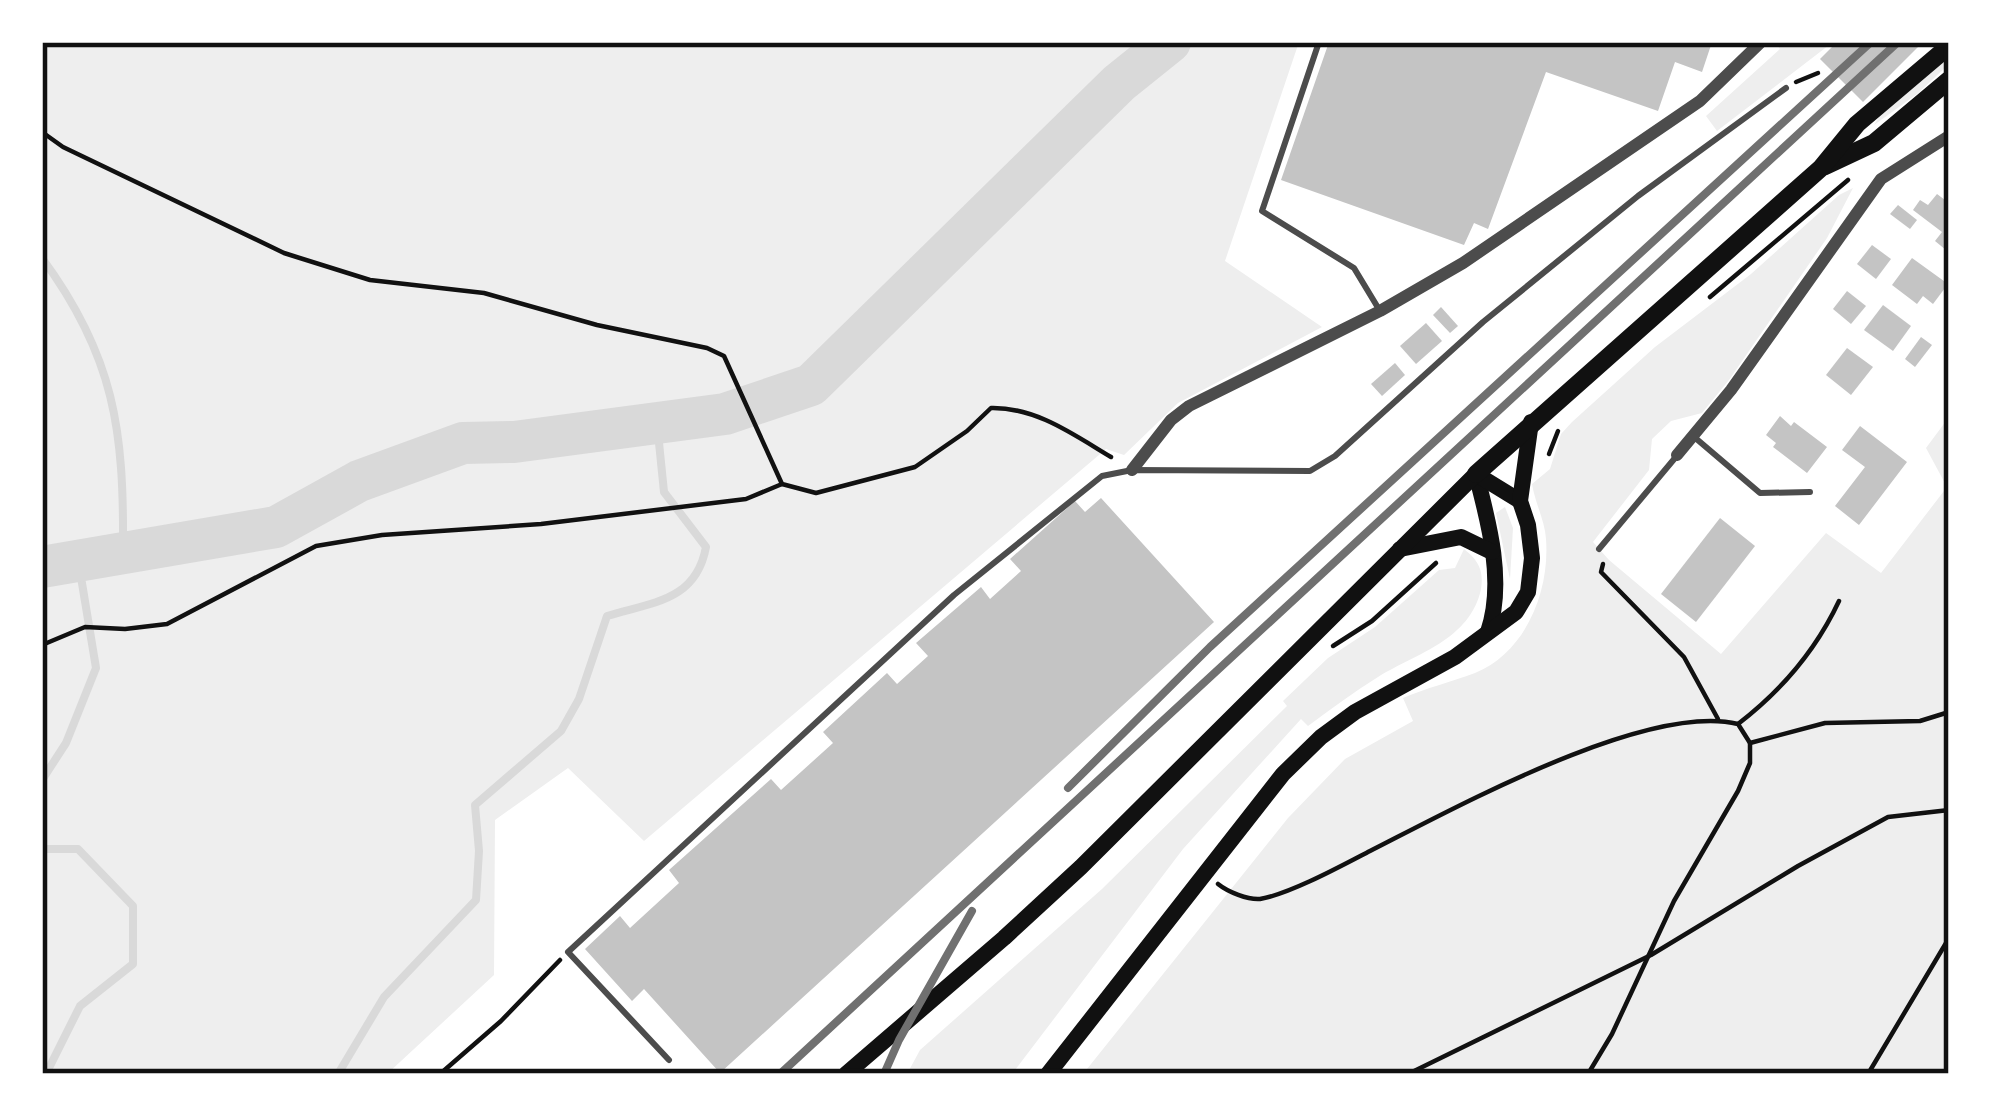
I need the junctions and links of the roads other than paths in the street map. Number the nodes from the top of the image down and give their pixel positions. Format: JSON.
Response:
{"nodes":[{"id":1,"x":1318,"y":42,"type":"edge"},
{"id":2,"x":1760,"y":42,"type":"edge"},
{"id":3,"x":1949,"y":46,"type":"edge"},
{"id":4,"x":1949,"y":80,"type":"edge"},
{"id":5,"x":1786,"y":88,"type":"road end"},
{"id":6,"x":1949,"y":136,"type":"edge"},
{"id":7,"x":1821,"y":168,"type":"junction"},
{"id":8,"x":1380,"y":311,"type":"junction"},
{"id":9,"x":1531,"y":422,"type":"junction"},
{"id":10,"x":1694,"y":436,"type":"junction"},
{"id":11,"x":1677,"y":455,"type":"joint"},
{"id":12,"x":1132,"y":470,"type":"junction"},
{"id":13,"x":1476,"y":475,"type":"junction"},
{"id":14,"x":1810,"y":492,"type":"dead end"},
{"id":15,"x":1520,"y":493,"type":"junction"},
{"id":16,"x":1399,"y":549,"type":"junction"},
{"id":17,"x":1599,"y":549,"type":"road end"},
{"id":18,"x":1492,"y":552,"type":"junction"},
{"id":19,"x":1488,"y":632,"type":"junction"},
{"id":20,"x":669,"y":1060,"type":"dead end"},
{"id":21,"x":846,"y":1074,"type":"edge"},
{"id":22,"x":1048,"y":1074,"type":"edge"}],
"edges":[{"from":1,"to":8,"type":"lane"},
{"from":2,"to":8,"type":"street"},
{"from":3,"to":7,"type":"main road"},
{"from":4,"to":7,"type":"main road"},
{"from":5,"to":12,"type":"lane"},
{"from":6,"to":10,"type":"street"},
{"from":7,"to":9,"type":"main road"},
{"from":8,"to":12,"type":"street"},
{"from":9,"to":13,"type":"main road"},
{"from":9,"to":15,"type":"main road"},
{"from":10,"to":11,"type":"street"},
{"from":10,"to":14,"type":"lane"},
{"from":11,"to":17,"type":"lane"},
{"from":12,"to":20,"type":"lane"},
{"from":13,"to":15,"type":"main road"},
{"from":13,"to":16,"type":"main road"},
{"from":13,"to":18,"type":"main road"},
{"from":15,"to":19,"type":"main road"},
{"from":16,"to":18,"type":"main road"},
{"from":16,"to":21,"type":"main road"},
{"from":18,"to":19,"type":"main road"},
{"from":19,"to":22,"type":"main road"}]}
